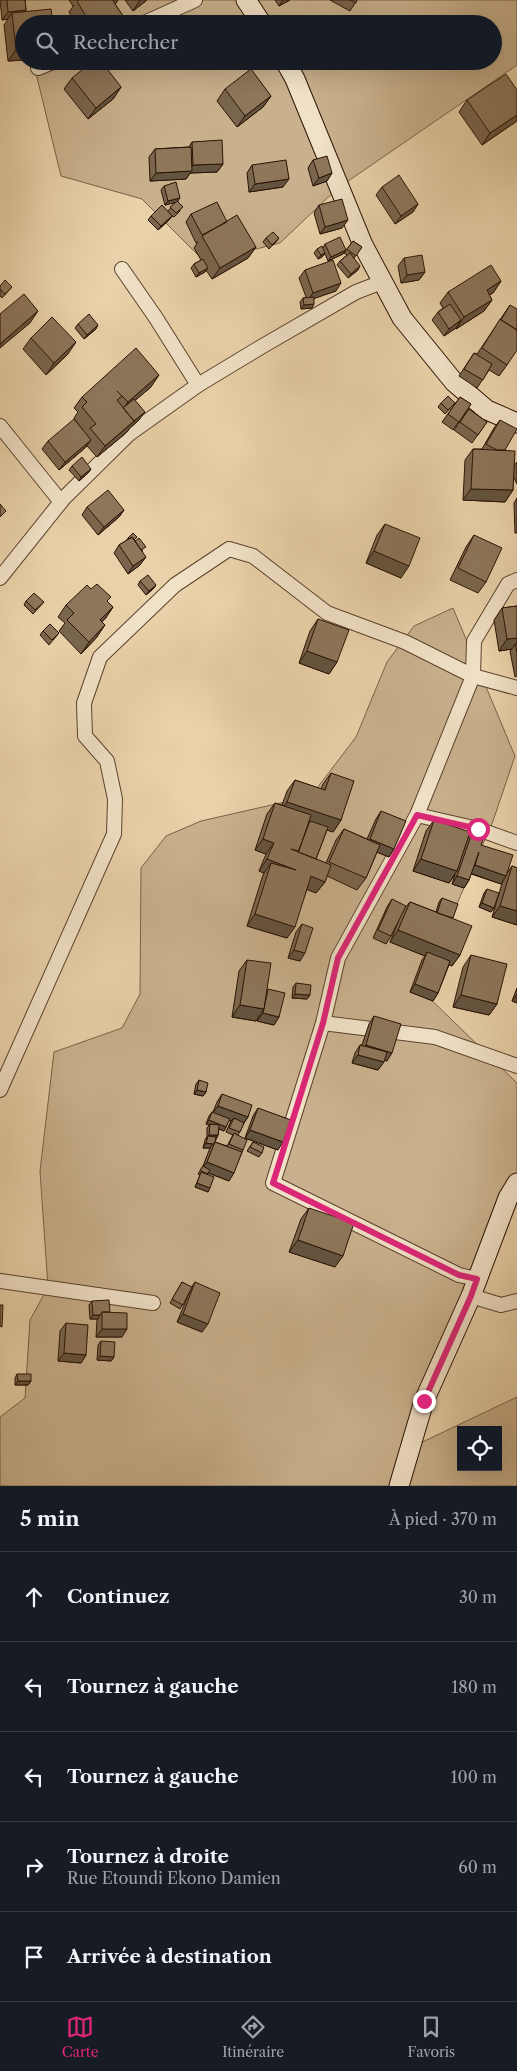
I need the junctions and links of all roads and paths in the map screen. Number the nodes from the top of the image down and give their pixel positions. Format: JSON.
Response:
{"nodes":[{"id":1,"x":195,"y":0,"type":"edge"},
{"id":2,"x":246,"y":0,"type":"edge"},
{"id":3,"x":162,"y":15,"type":"edge"},
{"id":4,"x":256,"y":15,"type":"edge"},
{"id":5,"x":290,"y":70,"type":"edge"},
{"id":6,"x":122,"y":269,"type":"dead end"},
{"id":7,"x":382,"y":282,"type":"junction"},
{"id":8,"x":198,"y":385,"type":"junction"},
{"id":9,"x":517,"y":423,"type":"edge"},
{"id":10,"x":0,"y":426,"type":"edge"},
{"id":11,"x":61,"y":502,"type":"junction"},
{"id":12,"x":0,"y":578,"type":"edge"},
{"id":13,"x":517,"y":580,"type":"edge"},
{"id":14,"x":473,"y":676,"type":"junction"},
{"id":15,"x":517,"y":688,"type":"edge"},
{"id":16,"x":417,"y":815,"type":"junction"},
{"id":17,"x":517,"y":843,"type":"edge"},
{"id":18,"x":323,"y":1023,"type":"junction"},
{"id":19,"x":517,"y":1066,"type":"edge"},
{"id":20,"x":0,"y":1090,"type":"edge"},
{"id":21,"x":514,"y":1195,"type":"edge"},
{"id":22,"x":0,"y":1282,"type":"edge"},
{"id":23,"x":474,"y":1288,"type":"junction"},
{"id":24,"x":517,"y":1301,"type":"edge"},
{"id":25,"x":153,"y":1303,"type":"dead end"},
{"id":26,"x":399,"y":1486,"type":"edge"}],
"edges":[{"from":1,"to":3,"type":"street"},
{"from":2,"to":4,"type":"street"},
{"from":5,"to":7,"type":"street"},
{"from":6,"to":8,"type":"street"},
{"from":7,"to":8,"type":"street"},
{"from":7,"to":9,"type":"street"},
{"from":8,"to":11,"type":"street"},
{"from":10,"to":11,"type":"street"},
{"from":11,"to":12,"type":"street"},
{"from":13,"to":14,"type":"street"},
{"from":14,"to":15,"type":"street"},
{"from":14,"to":16,"type":"street"},
{"from":14,"to":20,"type":"street"},
{"from":16,"to":17,"type":"street"},
{"from":16,"to":18,"type":"street"},
{"from":18,"to":19,"type":"street"},
{"from":18,"to":23,"type":"street"},
{"from":21,"to":23,"type":"street"},
{"from":22,"to":25,"type":"street"},
{"from":23,"to":24,"type":"street"},
{"from":23,"to":26,"type":"street"}]}
